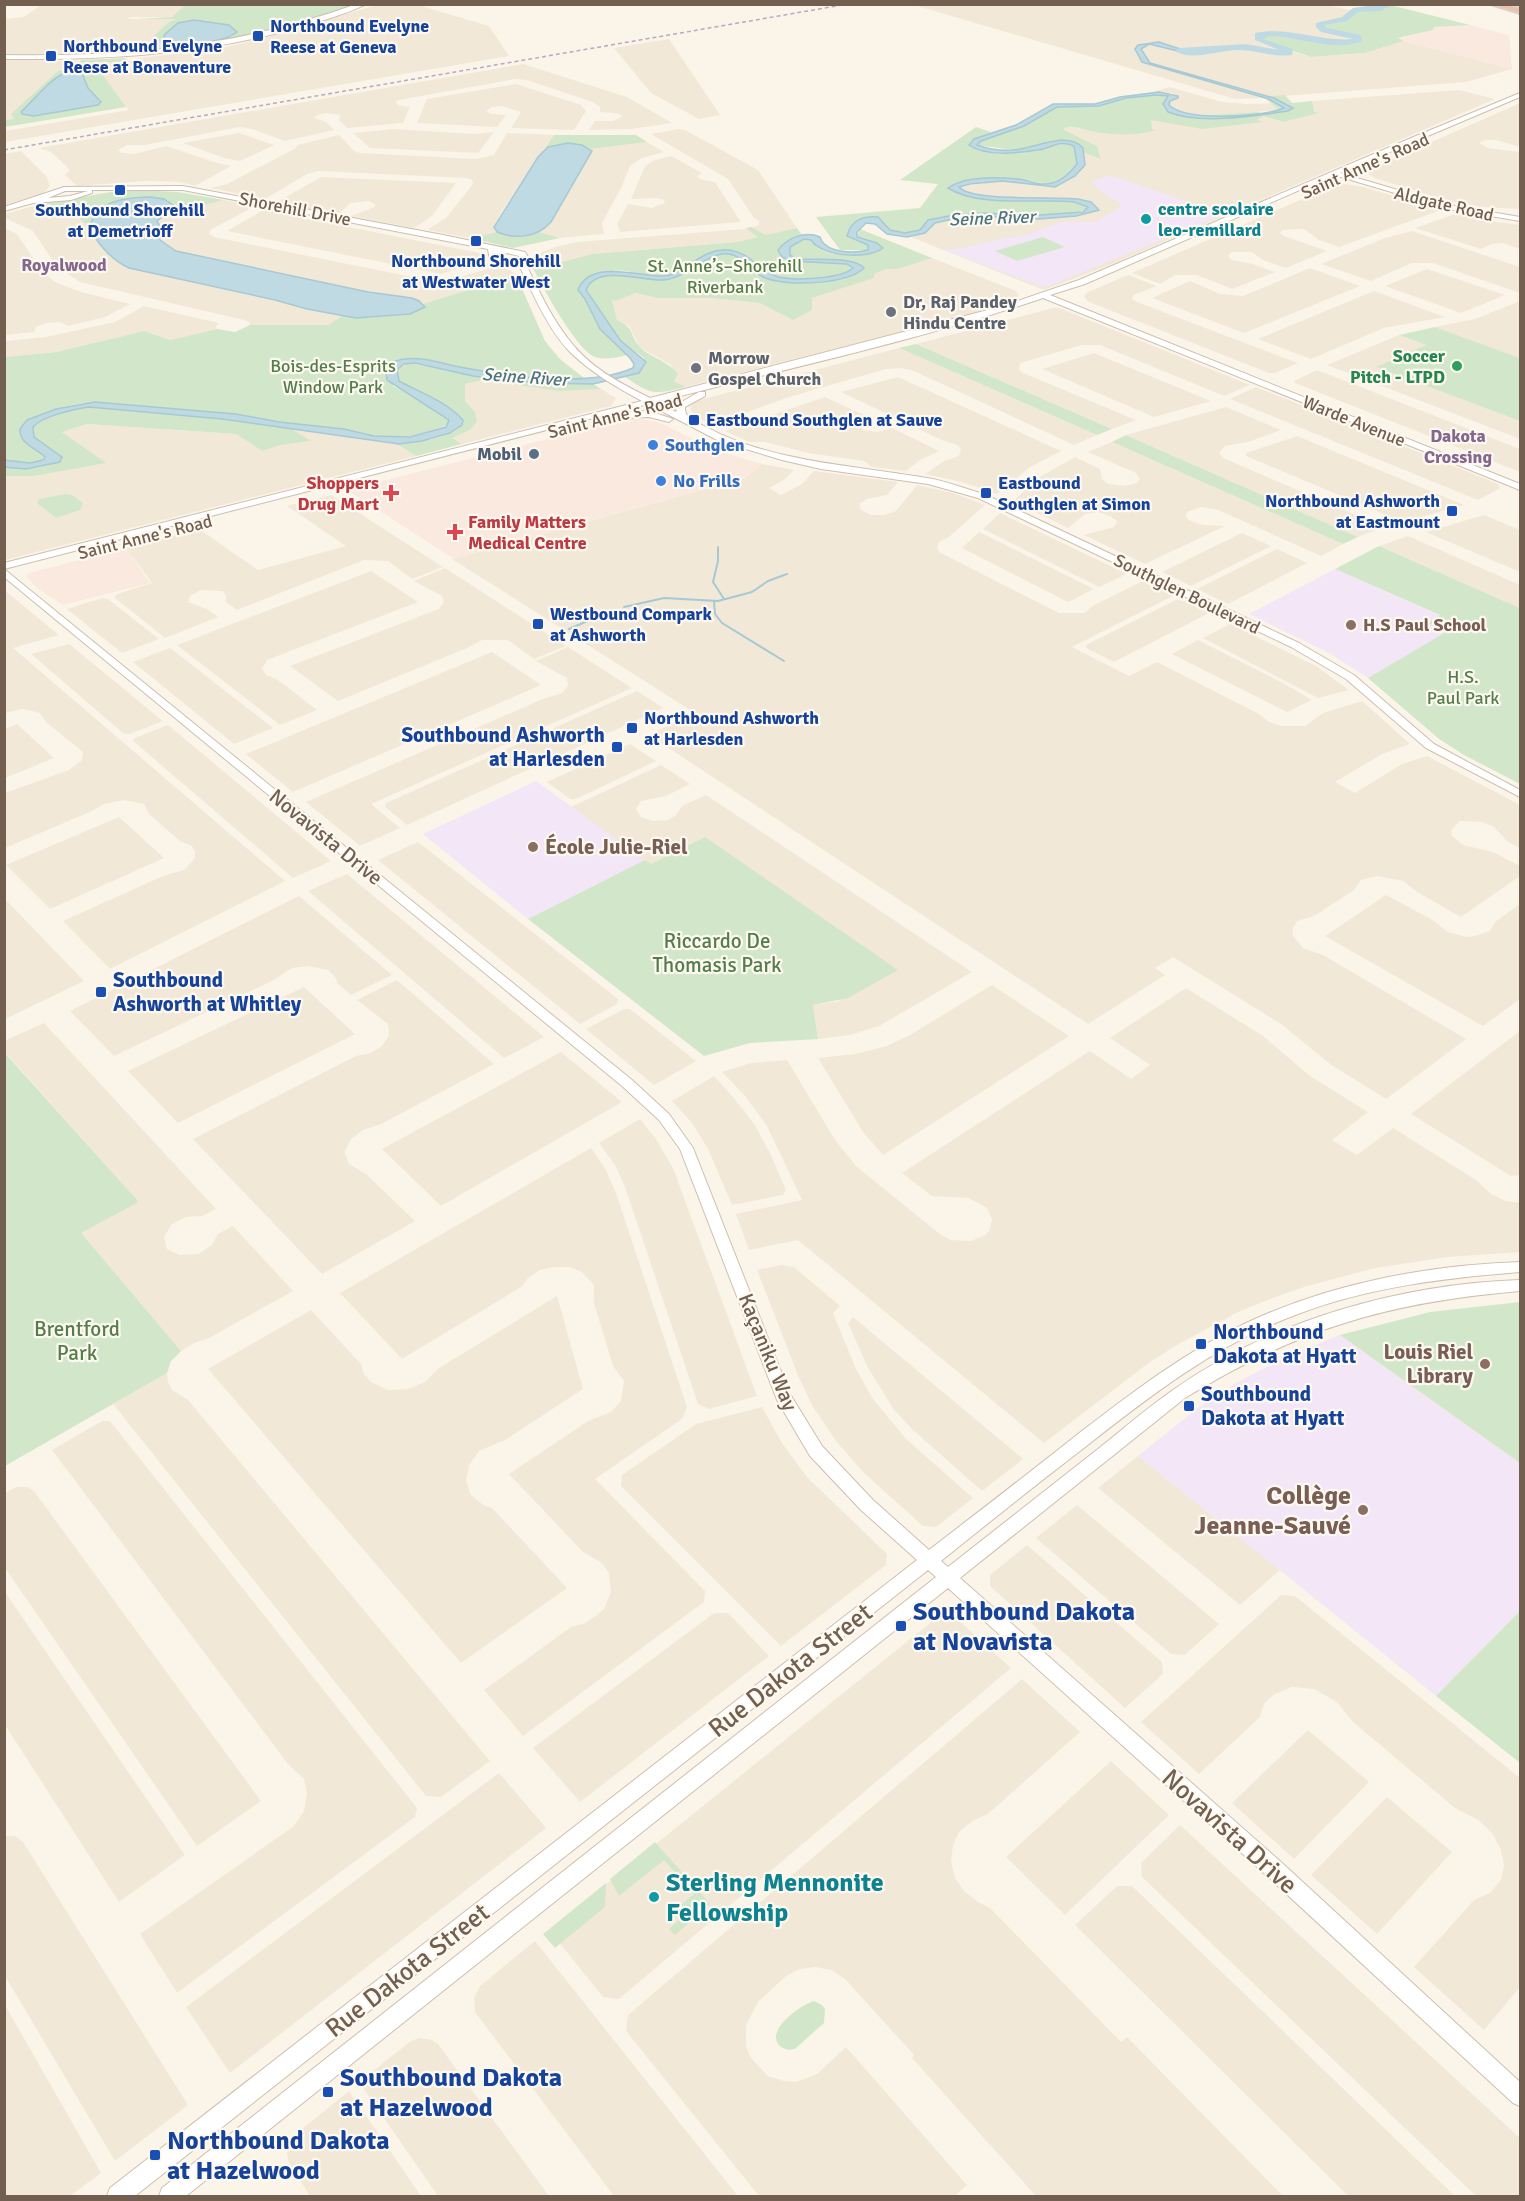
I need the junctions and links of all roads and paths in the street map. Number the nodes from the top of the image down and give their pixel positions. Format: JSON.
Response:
{"nodes":[{"id":1,"x":356,"y":4,"type":"edge"},
{"id":2,"x":364,"y":4,"type":"edge"},
{"id":3,"x":1494,"y":4,"type":"edge"},
{"id":4,"x":1506,"y":4,"type":"edge"},
{"id":5,"x":1521,"y":9,"type":"edge"},
{"id":6,"x":300,"y":27,"type":"junction"},
{"id":7,"x":4,"y":57,"type":"edge"},
{"id":8,"x":1521,"y":95,"type":"edge"},
{"id":9,"x":1447,"y":127,"type":"junction"},
{"id":10,"x":1360,"y":171,"type":"junction"},
{"id":11,"x":1340,"y":174,"type":"junction"},
{"id":12,"x":1326,"y":183,"type":"junction"},
{"id":13,"x":1372,"y":184,"type":"junction"},
{"id":14,"x":4,"y":209,"type":"edge"},
{"id":15,"x":1521,"y":217,"type":"edge"},
{"id":16,"x":486,"y":248,"type":"junction"},
{"id":17,"x":506,"y":251,"type":"junction"},
{"id":18,"x":493,"y":256,"type":"junction"},
{"id":19,"x":522,"y":260,"type":"junction"},
{"id":20,"x":506,"y":263,"type":"junction"},
{"id":21,"x":526,"y":272,"type":"junction"},
{"id":22,"x":1089,"y":285,"type":"junction"},
{"id":23,"x":1051,"y":296,"type":"junction"},
{"id":24,"x":541,"y":303,"type":"junction"},
{"id":25,"x":1024,"y":308,"type":"junction"},
{"id":26,"x":1081,"y":308,"type":"junction"},
{"id":27,"x":546,"y":330,"type":"dead end"},
{"id":28,"x":556,"y":343,"type":"dead end"},
{"id":29,"x":589,"y":369,"type":"junction"},
{"id":30,"x":619,"y":389,"type":"junction"},
{"id":31,"x":703,"y":394,"type":"junction"},
{"id":32,"x":649,"y":404,"type":"junction"},
{"id":33,"x":617,"y":412,"type":"junction"},
{"id":34,"x":669,"y":419,"type":"junction"},
{"id":35,"x":684,"y":420,"type":"junction"},
{"id":36,"x":821,"y":466,"type":"junction"},
{"id":37,"x":1521,"y":487,"type":"edge"},
{"id":38,"x":5,"y":571,"type":"edge"},
{"id":39,"x":1521,"y":794,"type":"edge"},
{"id":40,"x":647,"y":1101,"type":"joint"},
{"id":41,"x":1521,"y":1267,"type":"edge"},
{"id":42,"x":1521,"y":1285,"type":"edge"},
{"id":43,"x":938,"y":1569,"type":"junction"},
{"id":44,"x":1521,"y":2096,"type":"edge"},
{"id":45,"x":118,"y":2196,"type":"edge"},
{"id":46,"x":170,"y":2196,"type":"edge"}],
"edges":[{"from":1,"to":6,"type":"main road"},
{"from":2,"to":6,"type":"main road"},
{"from":3,"to":5,"type":"highway"},
{"from":4,"to":5,"type":"highway"},
{"from":6,"to":7,"type":"main road"},
{"from":8,"to":9,"type":"main road","name":"Saint Anne's Road"},
{"from":9,"to":10,"type":"main road","name":"Saint Anne's Road"},
{"from":9,"to":11,"type":"main road","name":"Saint Anne's Road"},
{"from":10,"to":11,"type":"main road","name":"Saint Anne's Road"},
{"from":10,"to":13,"type":"main road"},
{"from":11,"to":12,"type":"main road","name":"Saint Anne's Road"},
{"from":11,"to":13,"type":"main road","name":"Aldgate Road"},
{"from":11,"to":23,"type":"main road","name":"Saint Anne's Road"},
{"from":12,"to":13,"type":"main road"},
{"from":12,"to":22,"type":"main road","name":"Saint Anne's Road"},
{"from":13,"to":15,"type":"main road","name":"Aldgate Road"},
{"from":14,"to":16,"type":"main road","name":"Shorehill Drive"},
{"from":16,"to":17,"type":"main road","name":"Shorehill Drive"},
{"from":16,"to":18,"type":"main road"},
{"from":17,"to":18,"type":"main road"},
{"from":17,"to":19,"type":"main road"},
{"from":18,"to":20,"type":"main road"},
{"from":19,"to":20,"type":"main road"},
{"from":19,"to":21,"type":"main road"},
{"from":20,"to":21,"type":"main road"},
{"from":21,"to":24,"type":"main road"},
{"from":22,"to":23,"type":"main road","name":"Saint Anne's Road"},
{"from":22,"to":26,"type":"main road"},
{"from":23,"to":25,"type":"main road","name":"Saint Anne's Road"},
{"from":23,"to":26,"type":"main road","name":"Warde Avenue"},
{"from":23,"to":32,"type":"main road","name":"Saint Anne's Road"},
{"from":24,"to":27,"type":"main road"},
{"from":24,"to":29,"type":"main road"},
{"from":25,"to":26,"type":"main road"},
{"from":25,"to":31,"type":"main road","name":"Saint Anne's Road"},
{"from":26,"to":37,"type":"main road","name":"Warde Avenue"},
{"from":28,"to":29,"type":"main road"},
{"from":29,"to":30,"type":"main road"},
{"from":30,"to":32,"type":"main road"},
{"from":30,"to":33,"type":"main road"},
{"from":31,"to":32,"type":"main road","name":"Saint Anne's Road"},
{"from":31,"to":35,"type":"main road"},
{"from":32,"to":33,"type":"main road","name":"Saint Anne's Road"},
{"from":32,"to":34,"type":"main road","name":"Southglen Boulevard"},
{"from":32,"to":35,"type":"main road","name":"Southglen Boulevard"},
{"from":33,"to":34,"type":"main road"},
{"from":33,"to":38,"type":"main road","name":"Saint Anne's Road"},
{"from":34,"to":36,"type":"main road","name":"Southglen Boulevard"},
{"from":35,"to":36,"type":"main road","name":"Southglen Boulevard"},
{"from":36,"to":39,"type":"main road","name":"Southglen Boulevard"},
{"from":38,"to":40,"type":"main road","name":"Novavista Drive"},
{"from":40,"to":43,"type":"main road","name":"Kaçaniku Way"},
{"from":41,"to":43,"type":"main road","name":"Rue Dakota Street"},
{"from":42,"to":43,"type":"main road","name":"Rue Dakota Street"},
{"from":43,"to":44,"type":"main road","name":"Novavista Drive"},
{"from":43,"to":45,"type":"main road","name":"Rue Dakota Street"},
{"from":43,"to":46,"type":"main road","name":"Rue Dakota Street"}]}
